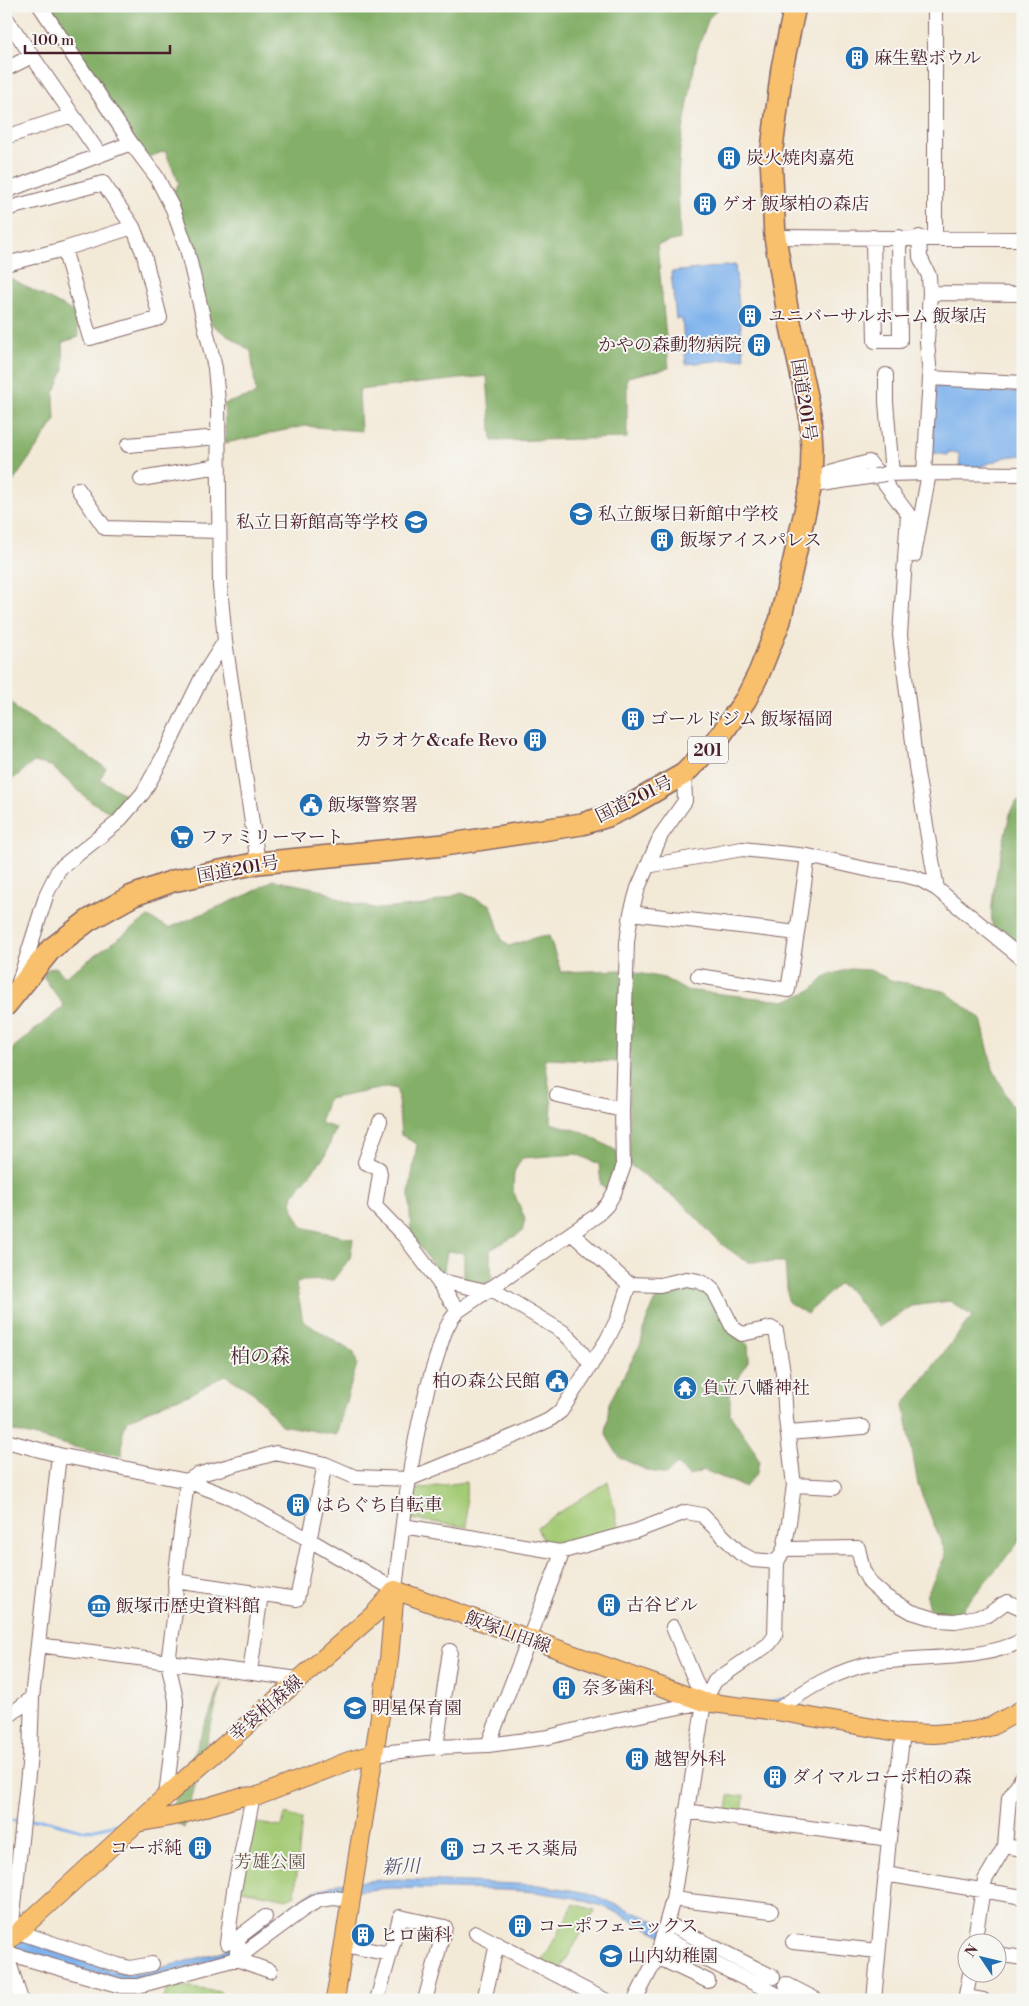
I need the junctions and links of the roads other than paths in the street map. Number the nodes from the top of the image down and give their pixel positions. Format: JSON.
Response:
{"nodes":[{"id":1,"x":40,"y":6,"type":"edge"},
{"id":2,"x":795,"y":6,"type":"edge"},
{"id":3,"x":935,"y":6,"type":"edge"},
{"id":4,"x":6,"y":18,"type":"edge"},
{"id":5,"x":32,"y":56,"type":"junction"},
{"id":6,"x":6,"y":69,"type":"edge"},
{"id":7,"x":72,"y":115,"type":"junction"},
{"id":8,"x":6,"y":137,"type":"edge"},
{"id":9,"x":131,"y":143,"type":"junction"},
{"id":10,"x":100,"y":154,"type":"junction"},
{"id":11,"x":6,"y":191,"type":"edge"},
{"id":12,"x":6,"y":209,"type":"edge"},
{"id":13,"x":133,"y":227,"type":"junction"},
{"id":14,"x":776,"y":237,"type":"junction"},
{"id":15,"x":873,"y":237,"type":"junction"},
{"id":16,"x":899,"y":237,"type":"junction"},
{"id":17,"x":919,"y":237,"type":"junction"},
{"id":18,"x":935,"y":237,"type":"junction"},
{"id":19,"x":1023,"y":239,"type":"edge"},
{"id":20,"x":64,"y":248,"type":"junction"},
{"id":21,"x":6,"y":264,"type":"edge"},
{"id":22,"x":930,"y":293,"type":"junction"},
{"id":23,"x":1023,"y":294,"type":"edge"},
{"id":24,"x":886,"y":375,"type":"dead end"},
{"id":25,"x":930,"y":378,"type":"junction"},
{"id":26,"x":1023,"y":382,"type":"edge"},
{"id":27,"x":218,"y":437,"type":"junction"},
{"id":28,"x":128,"y":445,"type":"dead end"},
{"id":29,"x":218,"y":466,"type":"junction"},
{"id":30,"x":927,"y":473,"type":"junction"},
{"id":31,"x":1023,"y":474,"type":"edge"},
{"id":32,"x":884,"y":475,"type":"junction"},
{"id":33,"x":141,"y":479,"type":"dead end"},
{"id":34,"x":811,"y":485,"type":"junction"},
{"id":35,"x":78,"y":489,"type":"dead end"},
{"id":36,"x":219,"y":531,"type":"junction"},
{"id":37,"x":905,"y":556,"type":"junction"},
{"id":38,"x":225,"y":642,"type":"junction"},
{"id":39,"x":684,"y":774,"type":"junction"},
{"id":40,"x":808,"y":856,"type":"junction"},
{"id":41,"x":258,"y":863,"type":"junction"},
{"id":42,"x":647,"y":866,"type":"junction"},
{"id":43,"x":937,"y":889,"type":"junction"},
{"id":44,"x":632,"y":912,"type":"junction"},
{"id":45,"x":797,"y":933,"type":"junction"},
{"id":46,"x":1023,"y":959,"type":"edge"},
{"id":47,"x":698,"y":976,"type":"dead end"},
{"id":48,"x":11,"y":998,"type":"edge"},
{"id":49,"x":557,"y":1095,"type":"dead end"},
{"id":50,"x":622,"y":1110,"type":"junction"},
{"id":51,"x":380,"y":1121,"type":"dead end"},
{"id":52,"x":571,"y":1232,"type":"junction"},
{"id":53,"x":437,"y":1280,"type":"junction"},
{"id":54,"x":629,"y":1284,"type":"junction"},
{"id":55,"x":488,"y":1289,"type":"junction"},
{"id":56,"x":458,"y":1311,"type":"junction"},
{"id":57,"x":591,"y":1365,"type":"junction"},
{"id":58,"x":863,"y":1427,"type":"dead end"},
{"id":59,"x":788,"y":1434,"type":"junction"},
{"id":60,"x":6,"y":1441,"type":"edge"},
{"id":61,"x":59,"y":1455,"type":"junction"},
{"id":62,"x":325,"y":1464,"type":"junction"},
{"id":63,"x":409,"y":1479,"type":"junction"},
{"id":64,"x":187,"y":1481,"type":"junction"},
{"id":65,"x":794,"y":1484,"type":"junction"},
{"id":66,"x":835,"y":1487,"type":"dead end"},
{"id":67,"x":403,"y":1526,"type":"junction"},
{"id":68,"x":308,"y":1539,"type":"junction"},
{"id":69,"x":784,"y":1548,"type":"junction"},
{"id":70,"x":563,"y":1551,"type":"junction"},
{"id":71,"x":777,"y":1562,"type":"junction"},
{"id":72,"x":175,"y":1581,"type":"junction"},
{"id":73,"x":395,"y":1590,"type":"junction"},
{"id":74,"x":261,"y":1594,"type":"junction"},
{"id":75,"x":1023,"y":1609,"type":"edge"},
{"id":76,"x":673,"y":1627,"type":"dead end"},
{"id":77,"x":528,"y":1639,"type":"junction"},
{"id":78,"x":1023,"y":1640,"type":"edge"},
{"id":79,"x":38,"y":1645,"type":"junction"},
{"id":80,"x":450,"y":1651,"type":"dead end"},
{"id":81,"x":168,"y":1662,"type":"junction"},
{"id":82,"x":250,"y":1672,"type":"junction"},
{"id":83,"x":299,"y":1679,"type":"junction"},
{"id":84,"x":32,"y":1698,"type":"junction"},
{"id":85,"x":704,"y":1702,"type":"junction"},
{"id":86,"x":1023,"y":1709,"type":"edge"},
{"id":87,"x":776,"y":1711,"type":"junction"},
{"id":88,"x":6,"y":1718,"type":"edge"},
{"id":89,"x":903,"y":1733,"type":"junction"},
{"id":90,"x":490,"y":1740,"type":"junction"},
{"id":91,"x":437,"y":1743,"type":"junction"},
{"id":92,"x":373,"y":1754,"type":"junction"},
{"id":93,"x":1023,"y":1776,"type":"edge"},
{"id":94,"x":166,"y":1796,"type":"junction"},
{"id":95,"x":254,"y":1796,"type":"junction"},
{"id":96,"x":686,"y":1811,"type":"junction"},
{"id":97,"x":136,"y":1824,"type":"junction"},
{"id":98,"x":889,"y":1839,"type":"junction"},
{"id":99,"x":1013,"y":1848,"type":"edge"},
{"id":100,"x":885,"y":1874,"type":"junction"},
{"id":101,"x":986,"y":1890,"type":"junction"},
{"id":102,"x":352,"y":1892,"type":"junction"},
{"id":103,"x":1023,"y":1897,"type":"edge"},
{"id":104,"x":673,"y":1899,"type":"junction"},
{"id":105,"x":771,"y":1911,"type":"dead end"},
{"id":106,"x":265,"y":1917,"type":"dead end"},
{"id":107,"x":665,"y":1931,"type":"junction"},
{"id":108,"x":476,"y":1933,"type":"dead end"},
{"id":109,"x":976,"y":1934,"type":"edge"},
{"id":110,"x":233,"y":1941,"type":"junction"},
{"id":111,"x":793,"y":1942,"type":"dead end"},
{"id":112,"x":10,"y":1943,"type":"edge"},
{"id":113,"x":497,"y":1944,"type":"junction"},
{"id":114,"x":344,"y":1945,"type":"junction"},
{"id":115,"x":878,"y":1950,"type":"junction"},
{"id":116,"x":390,"y":1954,"type":"junction"},
{"id":117,"x":1006,"y":1955,"type":"edge"},
{"id":118,"x":236,"y":1956,"type":"junction"},
{"id":119,"x":657,"y":1956,"type":"junction"},
{"id":120,"x":1023,"y":1958,"type":"edge"},
{"id":121,"x":152,"y":1964,"type":"dead end"},
{"id":122,"x":270,"y":1971,"type":"dead end"},
{"id":123,"x":708,"y":1981,"type":"dead end"},
{"id":124,"x":970,"y":1984,"type":"edge"},
{"id":125,"x":971,"y":1999,"type":"edge"},
{"id":126,"x":21,"y":2000,"type":"edge"},
{"id":127,"x":335,"y":2000,"type":"edge"},
{"id":128,"x":378,"y":2000,"type":"edge"},
{"id":129,"x":425,"y":2000,"type":"edge"},
{"id":130,"x":484,"y":2000,"type":"edge"},
{"id":131,"x":605,"y":2000,"type":"edge"},
{"id":132,"x":635,"y":2000,"type":"edge"},
{"id":133,"x":788,"y":2000,"type":"edge"},
{"id":134,"x":817,"y":2000,"type":"edge"},
{"id":135,"x":874,"y":2000,"type":"edge"}],
"edges":[{"from":1,"to":9,"type":"street"},
{"from":2,"to":14,"type":"highway","name":"国道201号","number":"201"},
{"from":3,"to":18,"type":"street"},
{"from":4,"to":5,"type":"street"},
{"from":5,"to":6,"type":"street"},
{"from":5,"to":7,"type":"street"},
{"from":7,"to":8,"type":"street"},
{"from":7,"to":10,"type":"street"},
{"from":9,"to":10,"type":"street"},
{"from":9,"to":27,"type":"street"},
{"from":10,"to":11,"type":"street"},
{"from":12,"to":13,"type":"street"},
{"from":13,"to":20,"type":"street"},
{"from":13,"to":20,"type":"street"},
{"from":14,"to":15,"type":"street"},
{"from":14,"to":34,"type":"highway","name":"国道201号","number":"201"},
{"from":15,"to":16,"type":"street"},
{"from":15,"to":16,"type":"street"},
{"from":16,"to":17,"type":"street"},
{"from":17,"to":18,"type":"street"},
{"from":17,"to":22,"type":"street"},
{"from":18,"to":19,"type":"street"},
{"from":20,"to":21,"type":"street"},
{"from":22,"to":23,"type":"street"},
{"from":22,"to":25,"type":"street"},
{"from":24,"to":32,"type":"street"},
{"from":25,"to":26,"type":"street"},
{"from":25,"to":30,"type":"street"},
{"from":27,"to":28,"type":"street"},
{"from":27,"to":29,"type":"street"},
{"from":29,"to":33,"type":"street"},
{"from":29,"to":36,"type":"street"},
{"from":30,"to":31,"type":"street"},
{"from":30,"to":32,"type":"street"},
{"from":30,"to":37,"type":"street"},
{"from":32,"to":34,"type":"street"},
{"from":34,"to":37,"type":"street"},
{"from":34,"to":39,"type":"highway","name":"国道201号","number":"201"},
{"from":35,"to":36,"type":"street"},
{"from":36,"to":38,"type":"street"},
{"from":37,"to":43,"type":"street"},
{"from":38,"to":41,"type":"street"},
{"from":38,"to":48,"type":"street"},
{"from":39,"to":41,"type":"highway","name":"国道201号","number":"201"},
{"from":39,"to":42,"type":"street"},
{"from":40,"to":42,"type":"street"},
{"from":40,"to":43,"type":"street"},
{"from":40,"to":45,"type":"street"},
{"from":41,"to":48,"type":"highway","name":"国道201号","number":"201"},
{"from":42,"to":44,"type":"street"},
{"from":43,"to":46,"type":"street"},
{"from":44,"to":45,"type":"street"},
{"from":44,"to":50,"type":"street"},
{"from":45,"to":47,"type":"street"},
{"from":49,"to":50,"type":"street"},
{"from":50,"to":52,"type":"street"},
{"from":51,"to":53,"type":"street"},
{"from":52,"to":54,"type":"street"},
{"from":52,"to":55,"type":"street"},
{"from":53,"to":55,"type":"street"},
{"from":53,"to":56,"type":"street"},
{"from":54,"to":57,"type":"street"},
{"from":54,"to":59,"type":"street"},
{"from":55,"to":56,"type":"street"},
{"from":55,"to":57,"type":"street"},
{"from":56,"to":63,"type":"street"},
{"from":57,"to":63,"type":"street"},
{"from":58,"to":59,"type":"street"},
{"from":59,"to":65,"type":"street"},
{"from":60,"to":61,"type":"street"},
{"from":61,"to":64,"type":"street"},
{"from":61,"to":79,"type":"street"},
{"from":62,"to":63,"type":"street"},
{"from":62,"to":64,"type":"street"},
{"from":62,"to":68,"type":"street"},
{"from":63,"to":67,"type":"street"},
{"from":64,"to":68,"type":"street"},
{"from":64,"to":72,"type":"street"},
{"from":65,"to":66,"type":"street"},
{"from":65,"to":69,"type":"street"},
{"from":67,"to":70,"type":"street"},
{"from":67,"to":73,"type":"street"},
{"from":68,"to":73,"type":"street"},
{"from":68,"to":74,"type":"street"},
{"from":69,"to":71,"type":"street"},
{"from":69,"to":75,"type":"street"},
{"from":70,"to":71,"type":"street"},
{"from":70,"to":77,"type":"street"},
{"from":71,"to":85,"type":"street"},
{"from":72,"to":74,"type":"street"},
{"from":72,"to":81,"type":"street"},
{"from":73,"to":77,"type":"main road","name":"飯塚山田線"},
{"from":73,"to":83,"type":"main road","name":"幸袋柏森線"},
{"from":73,"to":92,"type":"main road"},
{"from":74,"to":82,"type":"street"},
{"from":76,"to":85,"type":"street"},
{"from":77,"to":85,"type":"main road","name":"飯塚山田線"},
{"from":77,"to":90,"type":"street"},
{"from":78,"to":87,"type":"street"},
{"from":79,"to":81,"type":"street"},
{"from":79,"to":84,"type":"street"},
{"from":80,"to":91,"type":"street"},
{"from":81,"to":82,"type":"street"},
{"from":81,"to":94,"type":"street"},
{"from":82,"to":83,"type":"street"},
{"from":83,"to":94,"type":"main road","name":"幸袋柏森線"},
{"from":84,"to":88,"type":"street"},
{"from":84,"to":112,"type":"street"},
{"from":85,"to":87,"type":"main road","name":"飯塚山田線"},
{"from":85,"to":90,"type":"street"},
{"from":85,"to":96,"type":"street"},
{"from":86,"to":89,"type":"main road","name":"飯塚山田線"},
{"from":87,"to":89,"type":"main road","name":"飯塚山田線"},
{"from":89,"to":98,"type":"street"},
{"from":90,"to":91,"type":"street"},
{"from":91,"to":92,"type":"street"},
{"from":92,"to":95,"type":"main road"},
{"from":92,"to":102,"type":"main road"},
{"from":93,"to":99,"type":"street"},
{"from":94,"to":97,"type":"main road","name":"幸袋柏森線"},
{"from":95,"to":97,"type":"main road"},
{"from":95,"to":110,"type":"street"},
{"from":96,"to":98,"type":"street"},
{"from":96,"to":104,"type":"street"},
{"from":97,"to":112,"type":"main road","name":"幸袋柏森線"},
{"from":98,"to":100,"type":"street"},
{"from":99,"to":101,"type":"street"},
{"from":100,"to":101,"type":"street"},
{"from":100,"to":115,"type":"street"},
{"from":101,"to":103,"type":"street"},
{"from":101,"to":109,"type":"street"},
{"from":102,"to":114,"type":"main road"},
{"from":102,"to":118,"type":"street"},
{"from":104,"to":105,"type":"street"},
{"from":104,"to":107,"type":"street"},
{"from":106,"to":110,"type":"street"},
{"from":107,"to":119,"type":"street"},
{"from":107,"to":133,"type":"street"},
{"from":107,"to":134,"type":"street"},
{"from":108,"to":113,"type":"street"},
{"from":110,"to":118,"type":"street"},
{"from":111,"to":115,"type":"street"},
{"from":112,"to":118,"type":"street"},
{"from":112,"to":121,"type":"street"},
{"from":112,"to":126,"type":"street"},
{"from":113,"to":130,"type":"street"},
{"from":113,"to":131,"type":"street"},
{"from":114,"to":116,"type":"street"},
{"from":114,"to":127,"type":"main road"},
{"from":115,"to":135,"type":"street"},
{"from":116,"to":128,"type":"street"},
{"from":116,"to":129,"type":"street"},
{"from":117,"to":120,"type":"street"},
{"from":118,"to":122,"type":"street"},
{"from":119,"to":123,"type":"street"},
{"from":119,"to":132,"type":"street"},
{"from":124,"to":125,"type":"street"}]}
